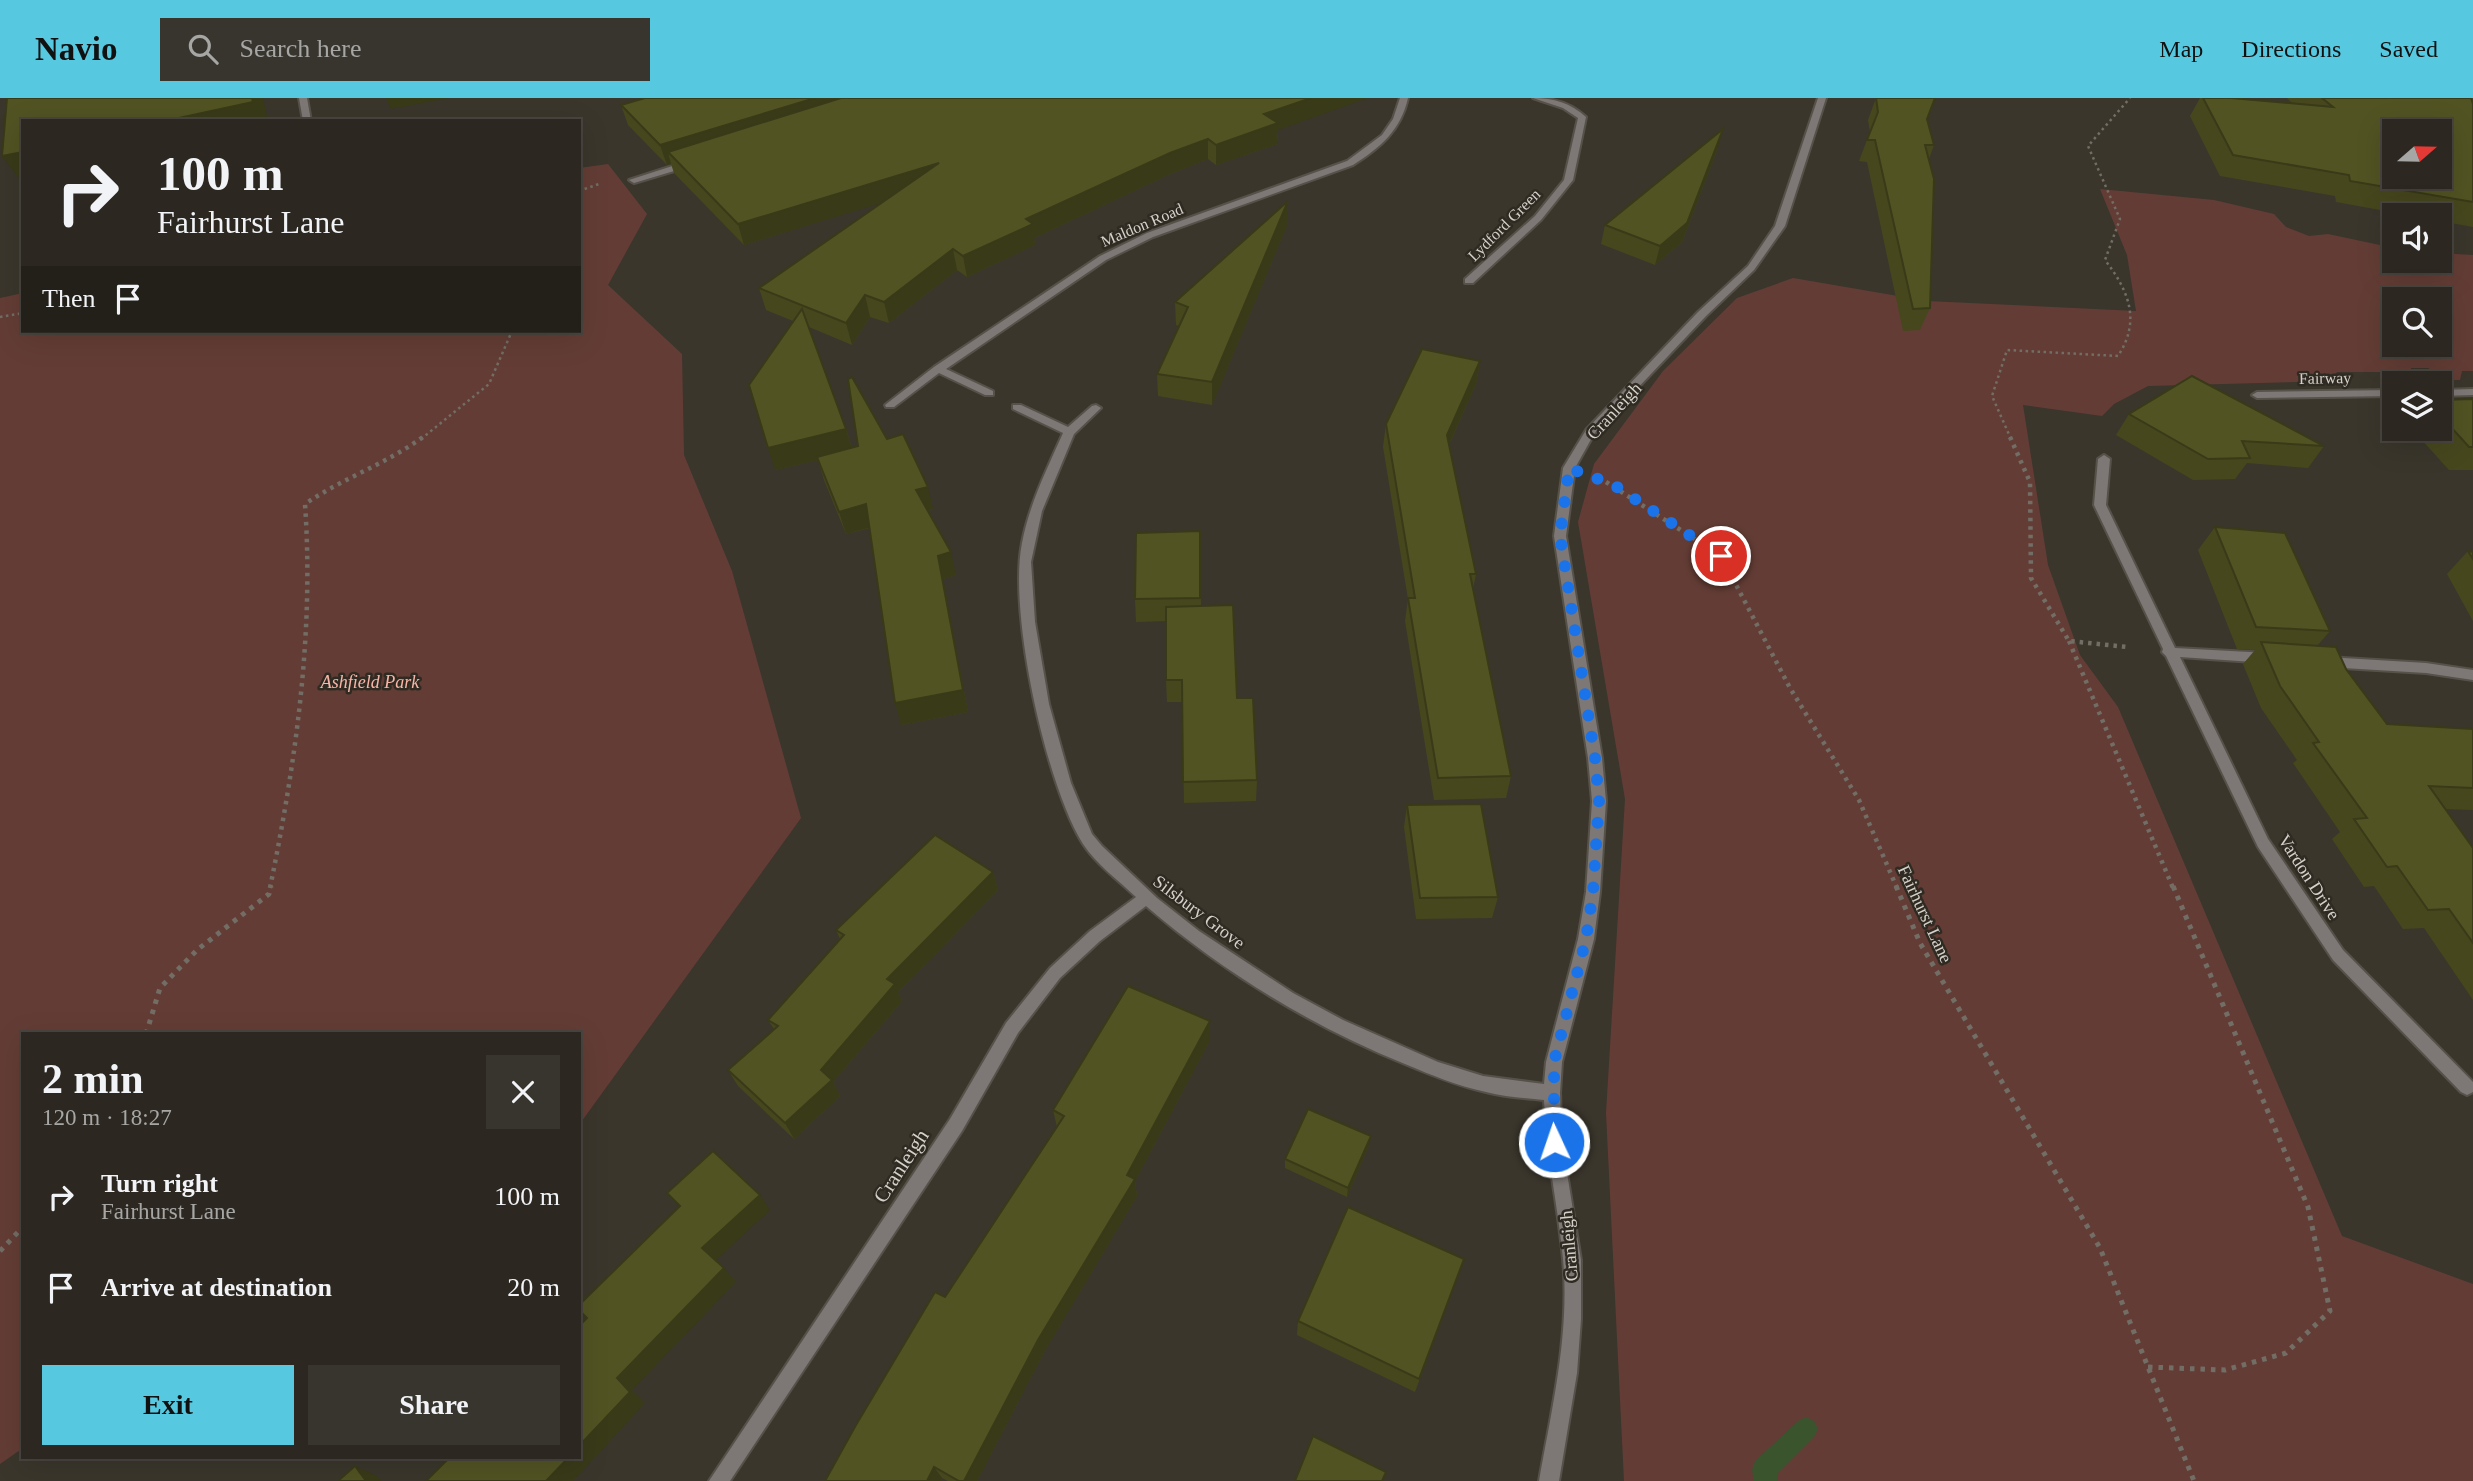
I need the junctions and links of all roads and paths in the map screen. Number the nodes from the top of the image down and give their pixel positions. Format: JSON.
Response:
{"nodes":[{"id":1,"x":303,"y":98,"type":"edge"},
{"id":2,"x":1404,"y":98,"type":"edge"},
{"id":3,"x":1537,"y":98,"type":"edge"},
{"id":4,"x":1822,"y":98,"type":"edge"},
{"id":5,"x":2130,"y":98,"type":"edge"},
{"id":6,"x":307,"y":119,"type":"edge"},
{"id":7,"x":698,"y":161,"type":"edge"},
{"id":8,"x":634,"y":180,"type":"dead end"},
{"id":9,"x":1469,"y":281,"type":"dead end"},
{"id":10,"x":21,"y":313,"type":"edge"},
{"id":11,"x":0,"y":317,"type":"edge"},
{"id":12,"x":511,"y":333,"type":"edge"},
{"id":13,"x":938,"y":369,"type":"junction"},
{"id":14,"x":989,"y":393,"type":"dead end"},
{"id":15,"x":2382,"y":393,"type":"edge"},
{"id":16,"x":2452,"y":393,"type":"edge"},
{"id":17,"x":2473,"y":393,"type":"edge"},
{"id":18,"x":2257,"y":395,"type":"dead end"},
{"id":19,"x":890,"y":405,"type":"dead end"},
{"id":20,"x":1017,"y":407,"type":"dead end"},
{"id":21,"x":1096,"y":408,"type":"dead end"},
{"id":22,"x":1069,"y":432,"type":"junction"},
{"id":23,"x":2104,"y":459,"type":"dead end"},
{"id":24,"x":1569,"y":468,"type":"junction"},
{"id":25,"x":2069,"y":641,"type":"junction"},
{"id":26,"x":2168,"y":652,"type":"junction"},
{"id":27,"x":2277,"y":659,"type":"edge"},
{"id":28,"x":2317,"y":661,"type":"edge"},
{"id":29,"x":2473,"y":675,"type":"edge"},
{"id":30,"x":1145,"y":898,"type":"junction"},
{"id":31,"x":147,"y":1032,"type":"edge"},
{"id":32,"x":2468,"y":1087,"type":"dead end"},
{"id":33,"x":1552,"y":1093,"type":"junction"},
{"id":34,"x":21,"y":1229,"type":"edge"},
{"id":35,"x":0,"y":1251,"type":"edge"},
{"id":36,"x":2148,"y":1367,"type":"junction"},
{"id":37,"x":719,"y":1481,"type":"edge"},
{"id":38,"x":1549,"y":1481,"type":"edge"},
{"id":39,"x":2194,"y":1481,"type":"edge"}],
"edges":[{"from":1,"to":6,"type":"street"},
{"from":2,"to":13,"type":"street","name":"Maldon Road"},
{"from":3,"to":9,"type":"street","name":"Lydford Green"},
{"from":4,"to":24,"type":"street","name":"Cranleigh"},
{"from":5,"to":25,"type":"path"},
{"from":7,"to":8,"type":"street"},
{"from":10,"to":11,"type":"path"},
{"from":12,"to":31,"type":"path"},
{"from":13,"to":14,"type":"street"},
{"from":13,"to":19,"type":"street","name":"Maldon Road"},
{"from":15,"to":18,"type":"street","name":"Fairway"},
{"from":16,"to":17,"type":"street"},
{"from":20,"to":22,"type":"street"},
{"from":21,"to":22,"type":"street"},
{"from":22,"to":30,"type":"street","name":"Silsbury Grove"},
{"from":23,"to":26,"type":"street","name":"Vardon Drive"},
{"from":24,"to":33,"type":"street","name":"Cranleigh"},
{"from":24,"to":36,"type":"path","name":"Fairhurst Lane"},
{"from":25,"to":26,"type":"path"},
{"from":25,"to":36,"type":"path"},
{"from":26,"to":27,"type":"street"},
{"from":26,"to":32,"type":"street","name":"Vardon Drive"},
{"from":28,"to":29,"type":"street"},
{"from":30,"to":33,"type":"street","name":"Silsbury Grove"},
{"from":30,"to":37,"type":"street","name":"Cranleigh"},
{"from":33,"to":38,"type":"street","name":"Cranleigh"},
{"from":34,"to":35,"type":"path"},
{"from":36,"to":39,"type":"path","name":"Fairhurst Lane"}]}
